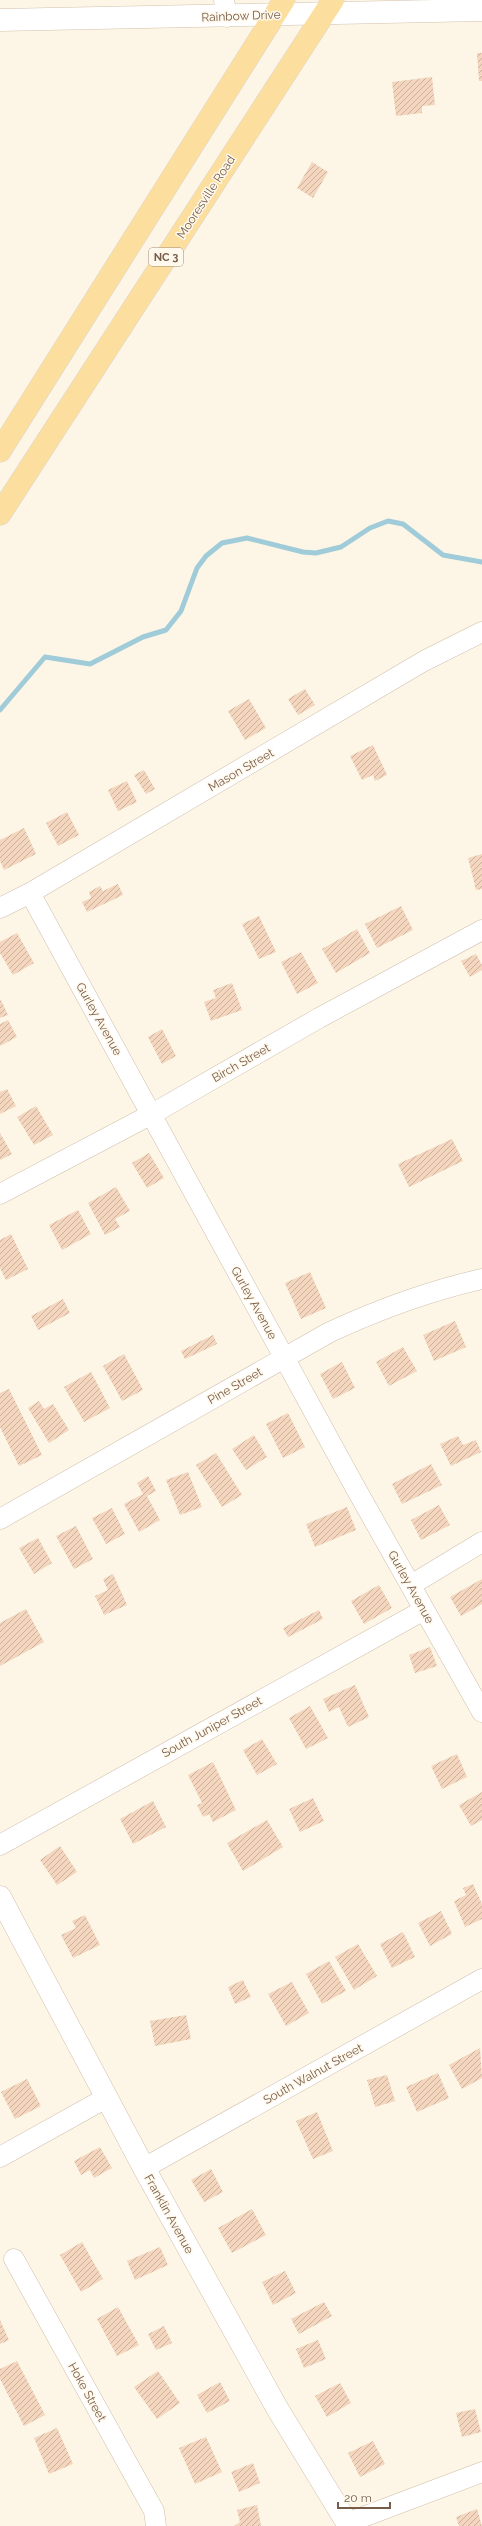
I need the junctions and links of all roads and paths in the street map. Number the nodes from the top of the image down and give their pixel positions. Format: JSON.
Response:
{"nodes":[{"id":1,"x":328,"y":7,"type":"edge"},
{"id":2,"x":226,"y":8,"type":"edge"},
{"id":3,"x":279,"y":8,"type":"edge"},
{"id":4,"x":482,"y":10,"type":"edge"},
{"id":5,"x":0,"y":20,"type":"edge"},
{"id":6,"x":0,"y":451,"type":"edge"},
{"id":7,"x":0,"y":514,"type":"edge"},
{"id":8,"x":482,"y":632,"type":"edge"},
{"id":9,"x":30,"y":893,"type":"junction"},
{"id":10,"x":0,"y":908,"type":"edge"},
{"id":11,"x":482,"y":930,"type":"edge"},
{"id":12,"x":152,"y":1114,"type":"junction"},
{"id":13,"x":0,"y":1194,"type":"edge"},
{"id":14,"x":482,"y":1279,"type":"edge"},
{"id":15,"x":284,"y":1358,"type":"junction"},
{"id":16,"x":0,"y":1519,"type":"edge"},
{"id":17,"x":482,"y":1542,"type":"edge"},
{"id":18,"x":410,"y":1585,"type":"junction"},
{"id":19,"x":424,"y":1610,"type":"junction"},
{"id":20,"x":482,"y":1712,"type":"edge"},
{"id":21,"x":0,"y":1845,"type":"edge"},
{"id":22,"x":0,"y":1897,"type":"edge"},
{"id":23,"x":482,"y":1979,"type":"edge"},
{"id":24,"x":106,"y":2098,"type":"junction"},
{"id":25,"x":0,"y":2157,"type":"edge"},
{"id":26,"x":144,"y":2168,"type":"junction"},
{"id":27,"x":14,"y":2259,"type":"dead end"},
{"id":28,"x":482,"y":2472,"type":"edge"},
{"id":29,"x":348,"y":2524,"type":"edge"},
{"id":30,"x":156,"y":2526,"type":"edge"}],
"edges":[{"from":1,"to":3,"type":"street","name":"Rainbow Drive"},
{"from":1,"to":4,"type":"street","name":"Rainbow Drive"},
{"from":1,"to":7,"type":"main road","name":"Mooresville Road","number":"NC 3"},
{"from":2,"to":3,"type":"street","name":"Rainbow Drive"},
{"from":2,"to":5,"type":"street","name":"Rainbow Drive"},
{"from":3,"to":6,"type":"main road","number":"NC 3"},
{"from":8,"to":9,"type":"street","name":"Mason Street"},
{"from":9,"to":10,"type":"street","name":"Mason Street"},
{"from":9,"to":12,"type":"street","name":"Gurley Avenue"},
{"from":11,"to":12,"type":"street","name":"Birch Street"},
{"from":12,"to":13,"type":"street","name":"Birch Street"},
{"from":12,"to":15,"type":"street","name":"Gurley Avenue"},
{"from":14,"to":15,"type":"street","name":"Pine Street"},
{"from":15,"to":16,"type":"street","name":"Pine Street"},
{"from":15,"to":18,"type":"street","name":"Gurley Avenue"},
{"from":17,"to":18,"type":"street"},
{"from":18,"to":19,"type":"street","name":"Gurley Avenue"},
{"from":19,"to":20,"type":"street","name":"Gurley Avenue"},
{"from":19,"to":21,"type":"street","name":"South Juniper Street"},
{"from":22,"to":24,"type":"street","name":"Franklin Avenue"},
{"from":23,"to":26,"type":"street","name":"South Walnut Street"},
{"from":24,"to":25,"type":"street"},
{"from":24,"to":26,"type":"street","name":"Franklin Avenue"},
{"from":26,"to":29,"type":"street","name":"Franklin Avenue"},
{"from":27,"to":30,"type":"street","name":"Hoke Street"},
{"from":28,"to":29,"type":"street"}]}
